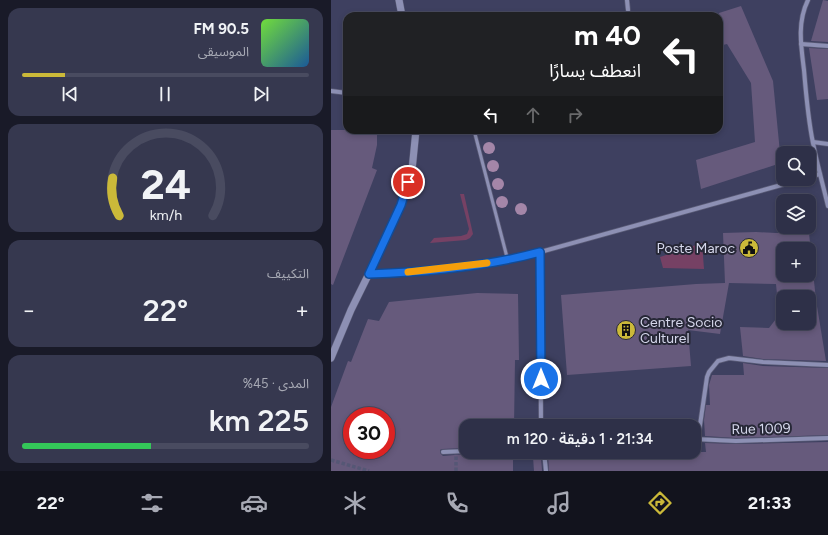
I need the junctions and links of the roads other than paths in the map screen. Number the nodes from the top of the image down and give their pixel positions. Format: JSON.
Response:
{"nodes":[{"id":1,"x":399,"y":0,"type":"edge"},
{"id":2,"x":627,"y":0,"type":"edge"},
{"id":3,"x":808,"y":0,"type":"edge"},
{"id":4,"x":629,"y":10,"type":"dead end"},
{"id":5,"x":401,"y":12,"type":"edge"},
{"id":6,"x":801,"y":44,"type":"junction"},
{"id":7,"x":828,"y":46,"type":"edge"},
{"id":8,"x":331,"y":91,"type":"edge"},
{"id":9,"x":343,"y":92,"type":"edge"},
{"id":10,"x":416,"y":134,"type":"edge"},
{"id":11,"x":475,"y":134,"type":"edge"},
{"id":12,"x":813,"y":142,"type":"junction"},
{"id":13,"x":828,"y":144,"type":"edge"},
{"id":14,"x":820,"y":174,"type":"junction"},
{"id":15,"x":816,"y":175,"type":"edge"},
{"id":16,"x":778,"y":186,"type":"edge"},
{"id":17,"x":828,"y":206,"type":"edge"},
{"id":18,"x":540,"y":252,"type":"junction"},
{"id":19,"x":508,"y":261,"type":"junction"},
{"id":20,"x":369,"y":274,"type":"junction"},
{"id":21,"x":331,"y":358,"type":"edge"},
{"id":22,"x":828,"y":365,"type":"edge"},
{"id":23,"x":541,"y":419,"type":"edge"},
{"id":24,"x":700,"y":419,"type":"edge"},
{"id":25,"x":828,"y":438,"type":"edge"},
{"id":26,"x":701,"y":439,"type":"edge"},
{"id":27,"x":459,"y":451,"type":"edge"},
{"id":28,"x":443,"y":452,"type":"dead end"},
{"id":29,"x":545,"y":459,"type":"edge"},
{"id":30,"x":546,"y":471,"type":"edge"}],
"edges":[{"from":1,"to":5,"type":"street"},
{"from":2,"to":4,"type":"street"},
{"from":3,"to":6,"type":"street"},
{"from":6,"to":7,"type":"street"},
{"from":6,"to":12,"type":"street"},
{"from":8,"to":9,"type":"street"},
{"from":10,"to":20,"type":"street"},
{"from":11,"to":19,"type":"lane"},
{"from":12,"to":13,"type":"street"},
{"from":12,"to":14,"type":"street"},
{"from":14,"to":15,"type":"street"},
{"from":14,"to":17,"type":"street"},
{"from":16,"to":18,"type":"street"},
{"from":18,"to":19,"type":"street"},
{"from":18,"to":23,"type":"street"},
{"from":19,"to":20,"type":"street"},
{"from":20,"to":21,"type":"street"},
{"from":22,"to":24,"type":"street"},
{"from":25,"to":26,"type":"street","name":"Rue 1009"},
{"from":27,"to":28,"type":"street"},
{"from":29,"to":30,"type":"street"}]}
